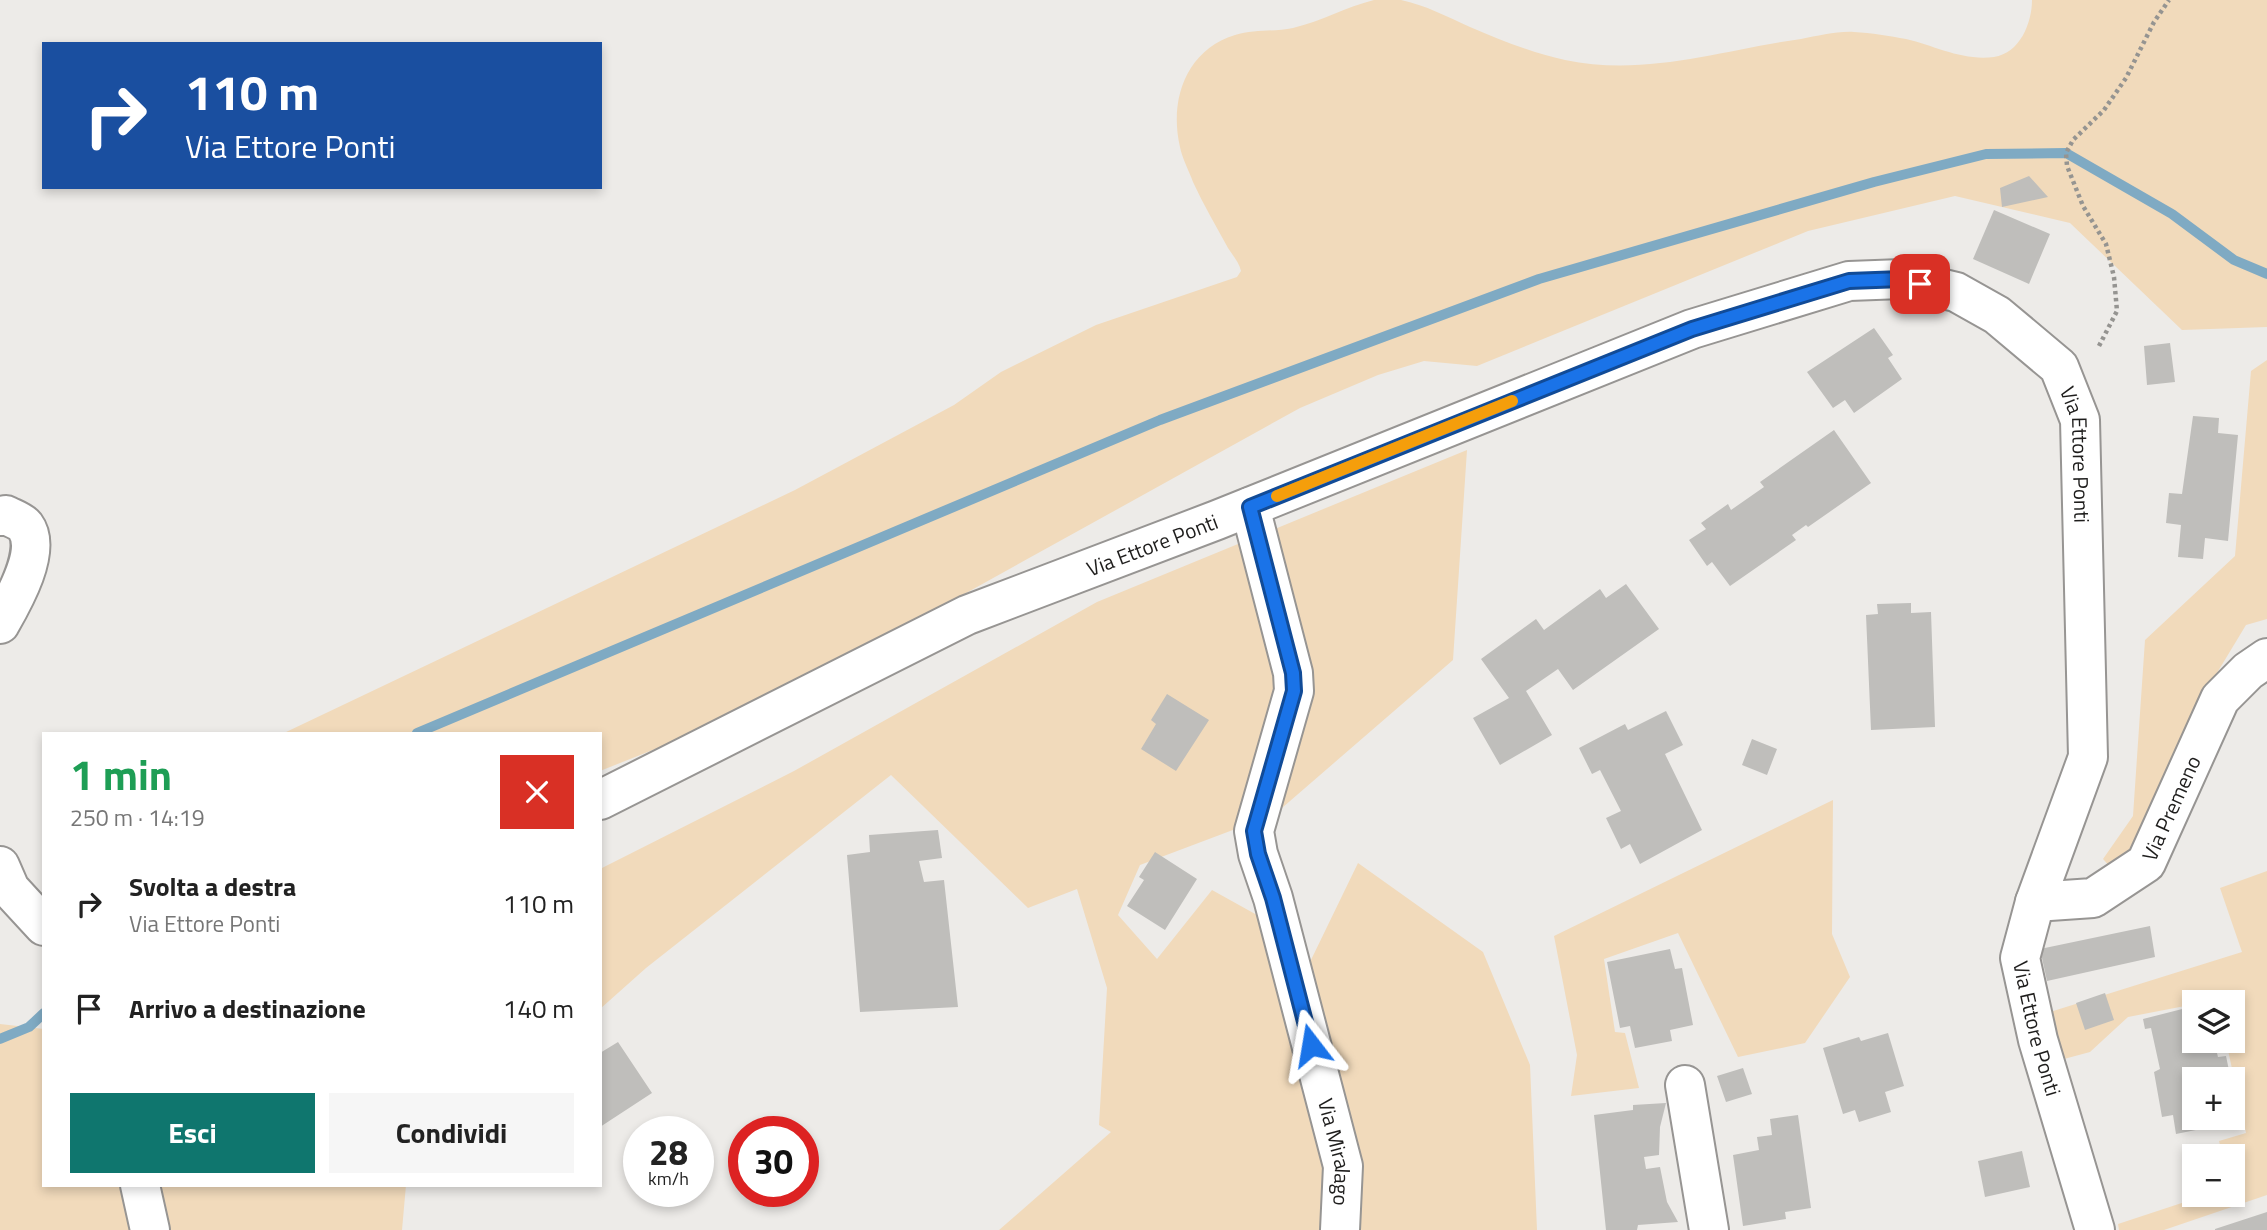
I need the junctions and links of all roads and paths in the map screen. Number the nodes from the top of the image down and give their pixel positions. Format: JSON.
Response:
{"nodes":[{"id":1,"x":2169,"y":0,"type":"edge"},
{"id":2,"x":2099,"y":346,"type":"dead end"},
{"id":3,"x":1250,"y":507,"type":"junction"},
{"id":4,"x":0,"y":516,"type":"edge"},
{"id":5,"x":0,"y":624,"type":"edge"},
{"id":6,"x":2267,"y":657,"type":"edge"},
{"id":7,"x":602,"y":799,"type":"edge"},
{"id":8,"x":0,"y":866,"type":"edge"},
{"id":9,"x":2035,"y":902,"type":"junction"},
{"id":10,"x":42,"y":924,"type":"edge"},
{"id":11,"x":1685,"y":1084,"type":"dead end"},
{"id":12,"x":140,"y":1187,"type":"edge"},
{"id":13,"x":150,"y":1230,"type":"edge"},
{"id":14,"x":1340,"y":1230,"type":"edge"},
{"id":15,"x":1709,"y":1230,"type":"edge"},
{"id":16,"x":2095,"y":1230,"type":"edge"}],
"edges":[{"from":1,"to":2,"type":"path"},
{"from":3,"to":7,"type":"street","name":"Via Ettore Ponti"},
{"from":3,"to":9,"type":"street","name":"Via Ettore Ponti"},
{"from":3,"to":14,"type":"street","name":"Via Miralago"},
{"from":4,"to":5,"type":"street"},
{"from":6,"to":9,"type":"street","name":"Via Premeno"},
{"from":8,"to":10,"type":"street"},
{"from":9,"to":16,"type":"street","name":"Via Ettore Ponti"},
{"from":11,"to":15,"type":"street"},
{"from":12,"to":13,"type":"street"}]}
